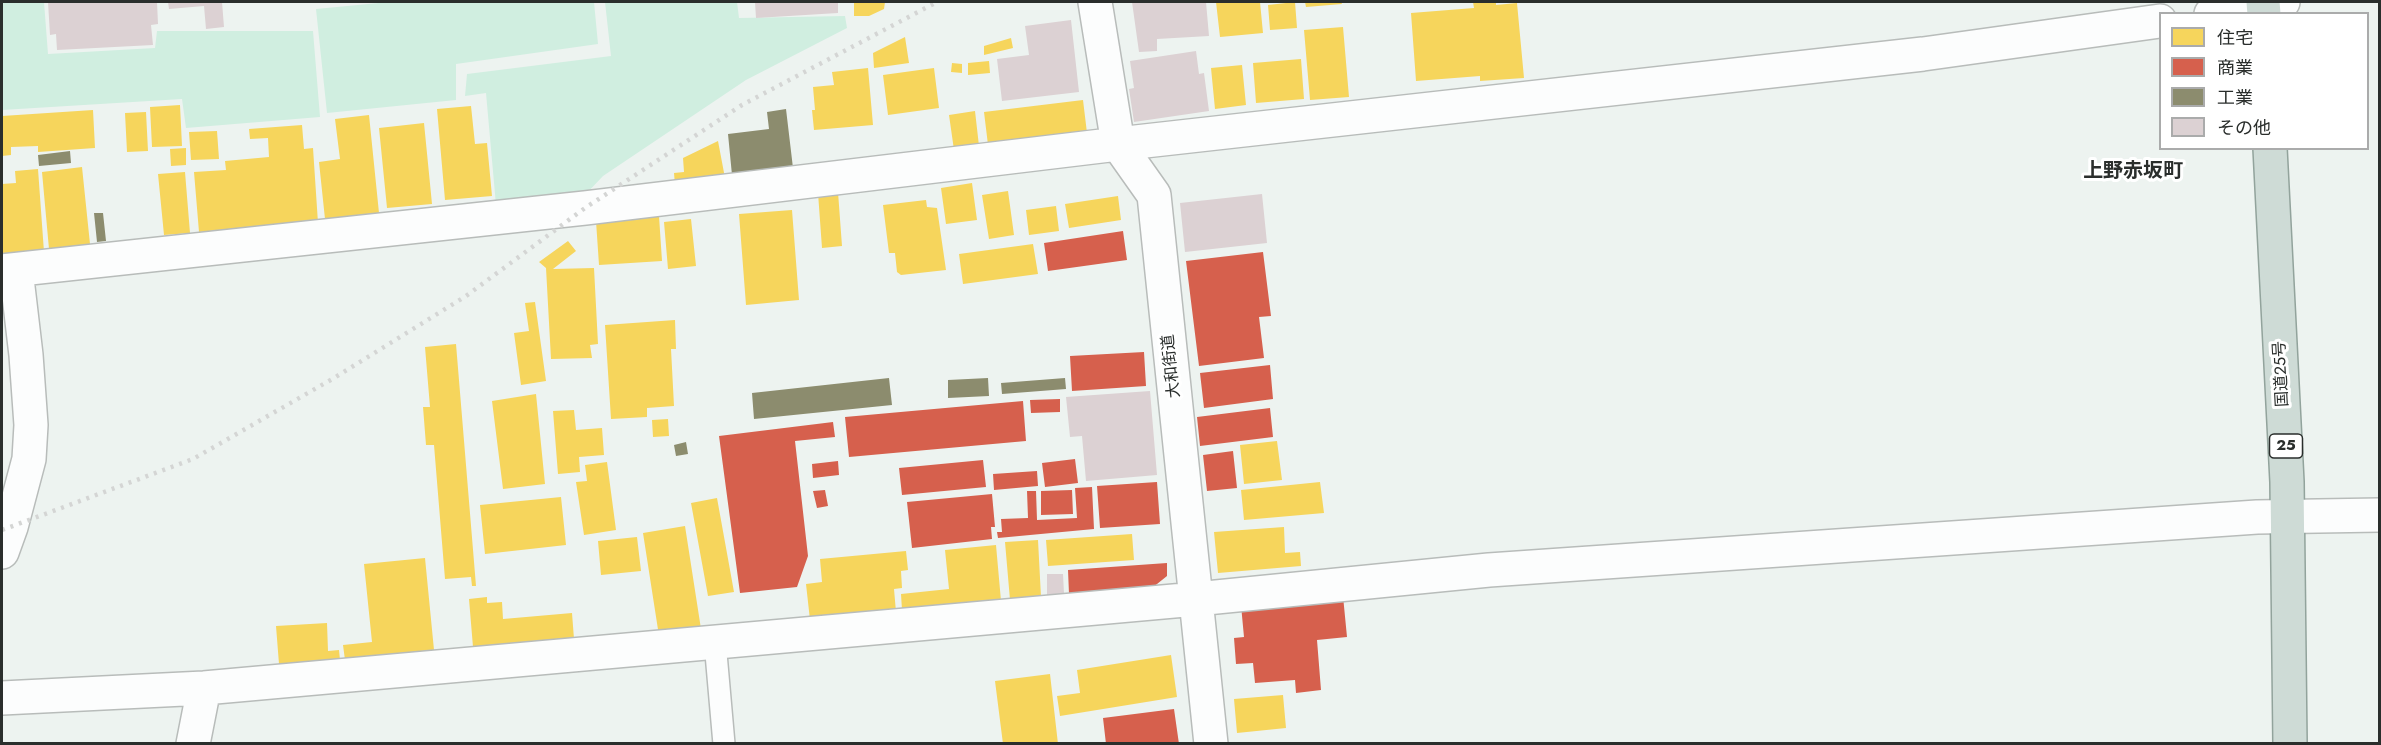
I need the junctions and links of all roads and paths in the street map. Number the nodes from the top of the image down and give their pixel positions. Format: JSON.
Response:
{"nodes":[{"id":1,"x":1095,"y":2,"type":"edge"},
{"id":2,"x":2268,"y":5,"type":"edge"},
{"id":3,"x":2224,"y":12,"type":"edge"},
{"id":4,"x":2159,"y":21,"type":"edge"},
{"id":5,"x":1118,"y":144,"type":"junction"},
{"id":6,"x":2270,"y":150,"type":"edge"},
{"id":7,"x":9,"y":271,"type":"edge"},
{"id":8,"x":2379,"y":515,"type":"edge"},
{"id":9,"x":2288,"y":516,"type":"junction"},
{"id":10,"x":2,"y":552,"type":"edge"},
{"id":11,"x":1196,"y":600,"type":"junction"},
{"id":12,"x":715,"y":642,"type":"junction"},
{"id":13,"x":204,"y":688,"type":"junction"},
{"id":14,"x":2,"y":698,"type":"edge"},
{"id":15,"x":193,"y":744,"type":"edge"},
{"id":16,"x":724,"y":744,"type":"edge"},
{"id":17,"x":1211,"y":744,"type":"edge"},
{"id":18,"x":2290,"y":744,"type":"edge"}],
"edges":[{"from":1,"to":5,"type":"street","name":"大和街道"},
{"from":2,"to":3,"type":"street"},
{"from":4,"to":5,"type":"street"},
{"from":5,"to":7,"type":"street"},
{"from":5,"to":11,"type":"street","name":"大和街道"},
{"from":6,"to":9,"type":"highway","name":"国道25号","number":"25"},
{"from":7,"to":10,"type":"street"},
{"from":8,"to":9,"type":"street"},
{"from":9,"to":11,"type":"street"},
{"from":9,"to":18,"type":"highway","name":"国道25号","number":"25"},
{"from":11,"to":12,"type":"street"},
{"from":11,"to":17,"type":"street","name":"大和街道"},
{"from":12,"to":13,"type":"street"},
{"from":12,"to":16,"type":"lane"},
{"from":13,"to":14,"type":"street"},
{"from":13,"to":15,"type":"street"}]}
